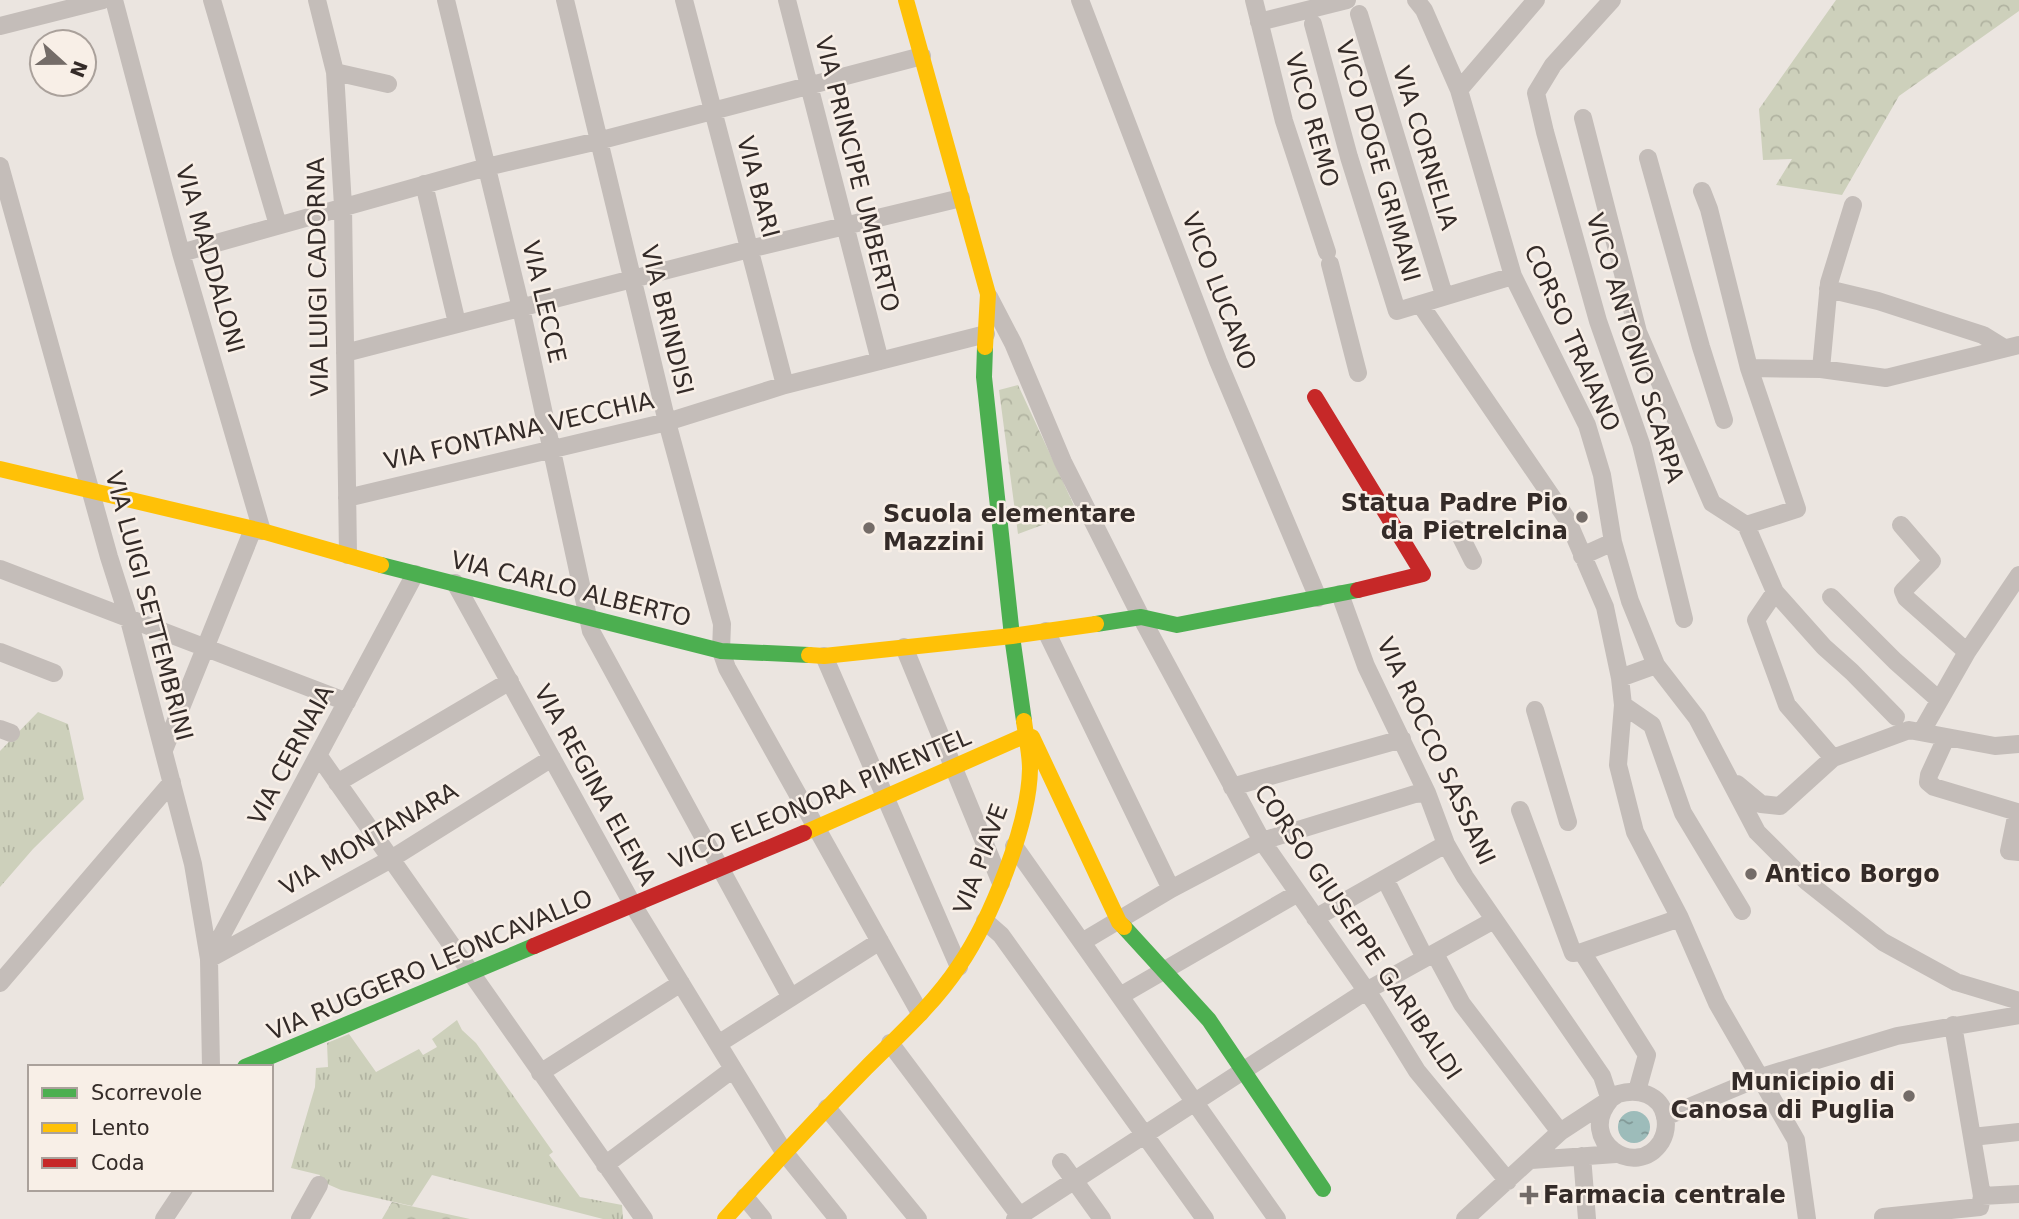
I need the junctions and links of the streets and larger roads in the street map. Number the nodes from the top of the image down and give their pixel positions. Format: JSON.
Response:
{"nodes":[{"id":1,"x":103,"y":0,"type":"edge"},
{"id":2,"x":114,"y":0,"type":"edge"},
{"id":3,"x":212,"y":0,"type":"edge"},
{"id":4,"x":317,"y":0,"type":"edge"},
{"id":5,"x":446,"y":0,"type":"edge"},
{"id":6,"x":565,"y":0,"type":"edge"},
{"id":7,"x":684,"y":0,"type":"edge"},
{"id":8,"x":787,"y":0,"type":"edge"},
{"id":9,"x":906,"y":0,"type":"edge"},
{"id":10,"x":1080,"y":0,"type":"edge"},
{"id":11,"x":1254,"y":0,"type":"edge"},
{"id":12,"x":1347,"y":0,"type":"edge"},
{"id":13,"x":1536,"y":0,"type":"edge"},
{"id":14,"x":1612,"y":0,"type":"edge"},
{"id":15,"x":1424,"y":3,"type":"edge"},
{"id":16,"x":1359,"y":14,"type":"dead end"},
{"id":17,"x":1259,"y":22,"type":"junction"},
{"id":18,"x":1313,"y":24,"type":"dead end"},
{"id":19,"x":0,"y":26,"type":"edge"},
{"id":20,"x":922,"y":56,"type":"junction"},
{"id":21,"x":335,"y":72,"type":"junction"},
{"id":22,"x":388,"y":84,"type":"dead end"},
{"id":23,"x":809,"y":87,"type":"junction"},
{"id":24,"x":1459,"y":90,"type":"junction"},
{"id":25,"x":713,"y":111,"type":"junction"},
{"id":26,"x":1583,"y":118,"type":"dead end"},
{"id":27,"x":598,"y":141,"type":"junction"},
{"id":28,"x":1648,"y":158,"type":"dead end"},
{"id":29,"x":0,"y":166,"type":"edge"},
{"id":30,"x":487,"y":167,"type":"junction"},
{"id":31,"x":424,"y":184,"type":"junction"},
{"id":32,"x":1702,"y":191,"type":"dead end"},
{"id":33,"x":961,"y":198,"type":"junction"},
{"id":34,"x":1853,"y":205,"type":"dead end"},
{"id":35,"x":343,"y":206,"type":"junction"},
{"id":36,"x":278,"y":225,"type":"junction"},
{"id":37,"x":846,"y":227,"type":"junction"},
{"id":38,"x":749,"y":249,"type":"junction"},
{"id":39,"x":181,"y":253,"type":"junction"},
{"id":40,"x":1513,"y":276,"type":"junction"},
{"id":41,"x":631,"y":279,"type":"junction"},
{"id":42,"x":1828,"y":289,"type":"junction"},
{"id":43,"x":988,"y":294,"type":"junction"},
{"id":44,"x":1444,"y":295,"type":"junction"},
{"id":45,"x":1420,"y":304,"type":"junction"},
{"id":46,"x":521,"y":308,"type":"junction"},
{"id":47,"x":457,"y":324,"type":"junction"},
{"id":48,"x":986,"y":334,"type":"junction"},
{"id":49,"x":2011,"y":346,"type":"edge"},
{"id":50,"x":345,"y":353,"type":"junction"},
{"id":51,"x":880,"y":361,"type":"junction"},
{"id":52,"x":1748,"y":368,"type":"junction"},
{"id":53,"x":1821,"y":369,"type":"junction"},
{"id":54,"x":1358,"y":373,"type":"dead end"},
{"id":55,"x":785,"y":385,"type":"junction"},
{"id":56,"x":1315,"y":397,"type":"dead end"},
{"id":57,"x":1724,"y":420,"type":"dead end"},
{"id":58,"x":667,"y":422,"type":"junction"},
{"id":59,"x":551,"y":448,"type":"junction"},
{"id":60,"x":0,"y":469,"type":"edge"},
{"id":61,"x":92,"y":491,"type":"junction"},
{"id":62,"x":347,"y":498,"type":"junction"},
{"id":63,"x":1746,"y":525,"type":"junction"},
{"id":64,"x":1901,"y":525,"type":"dead end"},
{"id":65,"x":1457,"y":529,"type":"dead end"},
{"id":66,"x":258,"y":530,"type":"junction"},
{"id":67,"x":1613,"y":542,"type":"junction"},
{"id":68,"x":348,"y":555,"type":"junction"},
{"id":69,"x":1582,"y":556,"type":"junction"},
{"id":70,"x":1473,"y":561,"type":"dead end"},
{"id":71,"x":0,"y":569,"type":"edge"},
{"id":72,"x":415,"y":573,"type":"junction"},
{"id":73,"x":2019,"y":575,"type":"edge"},
{"id":74,"x":455,"y":583,"type":"junction"},
{"id":75,"x":1775,"y":592,"type":"junction"},
{"id":76,"x":1340,"y":594,"type":"junction"},
{"id":77,"x":1831,"y":597,"type":"dead end"},
{"id":78,"x":1318,"y":598,"type":"junction"},
{"id":79,"x":1630,"y":601,"type":"junction"},
{"id":80,"x":1605,"y":607,"type":"junction"},
{"id":81,"x":589,"y":616,"type":"junction"},
{"id":82,"x":1141,"y":617,"type":"junction"},
{"id":83,"x":1684,"y":619,"type":"dead end"},
{"id":84,"x":129,"y":620,"type":"junction"},
{"id":85,"x":1046,"y":631,"type":"junction"},
{"id":86,"x":1012,"y":636,"type":"junction"},
{"id":87,"x":205,"y":646,"type":"junction"},
{"id":88,"x":904,"y":647,"type":"junction"},
{"id":89,"x":721,"y":651,"type":"junction"},
{"id":90,"x":0,"y":652,"type":"edge"},
{"id":91,"x":1967,"y":652,"type":"junction"},
{"id":92,"x":824,"y":656,"type":"junction"},
{"id":93,"x":1656,"y":665,"type":"junction"},
{"id":94,"x":54,"y":673,"type":"dead end"},
{"id":95,"x":1620,"y":678,"type":"junction"},
{"id":96,"x":510,"y":681,"type":"junction"},
{"id":97,"x":1939,"y":699,"type":"junction"},
{"id":98,"x":347,"y":702,"type":"junction"},
{"id":99,"x":1623,"y":705,"type":"junction"},
{"id":100,"x":1535,"y":710,"type":"dead end"},
{"id":101,"x":1896,"y":717,"type":"dead end"},
{"id":102,"x":1922,"y":731,"type":"junction"},
{"id":103,"x":1026,"y":735,"type":"junction"},
{"id":104,"x":1946,"y":738,"type":"junction"},
{"id":105,"x":1402,"y":739,"type":"junction"},
{"id":106,"x":2019,"y":744,"type":"edge"},
{"id":107,"x":164,"y":750,"type":"junction"},
{"id":108,"x":318,"y":755,"type":"junction"},
{"id":109,"x":552,"y":758,"type":"junction"},
{"id":110,"x":1833,"y":758,"type":"junction"},
{"id":111,"x":954,"y":766,"type":"junction"},
{"id":112,"x":1732,"y":780,"type":"junction"},
{"id":113,"x":172,"y":782,"type":"junction"},
{"id":114,"x":337,"y":783,"type":"junction"},
{"id":115,"x":1233,"y":787,"type":"junction"},
{"id":116,"x":1427,"y":793,"type":"junction"},
{"id":117,"x":886,"y":796,"type":"junction"},
{"id":118,"x":1520,"y":810,"type":"dead end"},
{"id":119,"x":1568,"y":822,"type":"dead end"},
{"id":120,"x":816,"y":828,"type":"junction"},
{"id":121,"x":1262,"y":841,"type":"junction"},
{"id":122,"x":1446,"y":844,"type":"junction"},
{"id":123,"x":1014,"y":846,"type":"junction"},
{"id":124,"x":2019,"y":852,"type":"edge"},
{"id":125,"x":391,"y":859,"type":"junction"},
{"id":126,"x":721,"y":868,"type":"junction"},
{"id":127,"x":1385,"y":878,"type":"junction"},
{"id":128,"x":1001,"y":883,"type":"junction"},
{"id":129,"x":1171,"y":889,"type":"junction"},
{"id":130,"x":1298,"y":893,"type":"junction"},
{"id":131,"x":633,"y":905,"type":"junction"},
{"id":132,"x":1742,"y":911,"type":"dead end"},
{"id":133,"x":1315,"y":918,"type":"junction"},
{"id":134,"x":1680,"y":918,"type":"junction"},
{"id":135,"x":1494,"y":920,"type":"junction"},
{"id":136,"x":985,"y":921,"type":"junction"},
{"id":137,"x":1119,"y":922,"type":"junction"},
{"id":138,"x":880,"y":941,"type":"junction"},
{"id":139,"x":1082,"y":942,"type":"junction"},
{"id":140,"x":1582,"y":952,"type":"junction"},
{"id":141,"x":1430,"y":956,"type":"junction"},
{"id":142,"x":209,"y":959,"type":"junction"},
{"id":143,"x":959,"y":967,"type":"junction"},
{"id":144,"x":1164,"y":972,"type":"junction"},
{"id":145,"x":470,"y":973,"type":"junction"},
{"id":146,"x":0,"y":983,"type":"edge"},
{"id":147,"x":681,"y":983,"type":"junction"},
{"id":148,"x":1366,"y":991,"type":"junction"},
{"id":149,"x":790,"y":996,"type":"junction"},
{"id":150,"x":1120,"y":996,"type":"junction"},
{"id":151,"x":2016,"y":996,"type":"edge"},
{"id":152,"x":920,"y":1013,"type":"junction"},
{"id":153,"x":2019,"y":1015,"type":"edge"},
{"id":154,"x":1953,"y":1026,"type":"junction"},
{"id":155,"x":890,"y":1043,"type":"junction"},
{"id":156,"x":718,"y":1044,"type":"junction"},
{"id":157,"x":211,"y":1065,"type":"edge"},
{"id":158,"x":249,"y":1065,"type":"edge"},
{"id":159,"x":733,"y":1069,"type":"junction"},
{"id":160,"x":1243,"y":1071,"type":"junction"},
{"id":161,"x":540,"y":1073,"type":"junction"},
{"id":162,"x":1760,"y":1077,"type":"junction"},
{"id":163,"x":1637,"y":1091,"type":"junction"},
{"id":164,"x":1610,"y":1100,"type":"junction"},
{"id":165,"x":1195,"y":1102,"type":"junction"},
{"id":166,"x":827,"y":1108,"type":"junction"},
{"id":167,"x":1665,"y":1117,"type":"junction"},
{"id":168,"x":1560,"y":1132,"type":"junction"},
{"id":169,"x":2019,"y":1132,"type":"edge"},
{"id":170,"x":1145,"y":1136,"type":"junction"},
{"id":171,"x":1972,"y":1137,"type":"junction"},
{"id":172,"x":784,"y":1152,"type":"junction"},
{"id":173,"x":1616,"y":1154,"type":"junction"},
{"id":174,"x":1582,"y":1156,"type":"junction"},
{"id":175,"x":1531,"y":1160,"type":"junction"},
{"id":176,"x":1061,"y":1162,"type":"dead end"},
{"id":177,"x":605,"y":1165,"type":"junction"},
{"id":178,"x":1508,"y":1181,"type":"junction"},
{"id":179,"x":1075,"y":1182,"type":"junction"},
{"id":180,"x":319,"y":1185,"type":"dead end"},
{"id":181,"x":1323,"y":1189,"type":"dead end"},
{"id":182,"x":183,"y":1191,"type":"edge"},
{"id":183,"x":2019,"y":1194,"type":"edge"},
{"id":184,"x":1982,"y":1196,"type":"junction"},
{"id":185,"x":745,"y":1197,"type":"junction"},
{"id":186,"x":1476,"y":1215,"type":"edge"},
{"id":187,"x":1883,"y":1217,"type":"dead end"},
{"id":188,"x":1019,"y":1218,"type":"edge"},
{"id":189,"x":164,"y":1219,"type":"edge"},
{"id":190,"x":300,"y":1219,"type":"edge"},
{"id":191,"x":644,"y":1219,"type":"edge"},
{"id":192,"x":725,"y":1219,"type":"edge"},
{"id":193,"x":763,"y":1219,"type":"edge"},
{"id":194,"x":838,"y":1219,"type":"edge"},
{"id":195,"x":918,"y":1219,"type":"edge"},
{"id":196,"x":1102,"y":1219,"type":"edge"},
{"id":197,"x":1205,"y":1219,"type":"edge"},
{"id":198,"x":1277,"y":1219,"type":"edge"},
{"id":199,"x":1587,"y":1219,"type":"edge"},
{"id":200,"x":1807,"y":1219,"type":"edge"}],
"edges":[{"from":1,"to":19,"type":"street"},
{"from":2,"to":39,"type":"street","name":"VIA MADDALONI"},
{"from":3,"to":36,"type":"street"},
{"from":4,"to":21,"type":"street","name":"VIA LUIGI CADORNA"},
{"from":5,"to":30,"type":"street","name":"VIA LECCE"},
{"from":6,"to":27,"type":"street","name":"VIA BRINDISI"},
{"from":7,"to":25,"type":"street","name":"VIA BARI"},
{"from":8,"to":23,"type":"street","name":"VIA PRINCIPE UMBERTO"},
{"from":9,"to":20,"type":"street","name":"CORSO GIUSEPPE GARIBALDI"},
{"from":10,"to":78,"type":"street","name":"VICO LUCANO"},
{"from":11,"to":17,"type":"street","name":"VICO REMO"},
{"from":12,"to":17,"type":"street"},
{"from":13,"to":24,"type":"street"},
{"from":14,"to":83,"type":"street","name":"VICO ANTONIO SCARPA"},
{"from":15,"to":24,"type":"street","name":"CORSO TRAIANO"},
{"from":16,"to":44,"type":"street","name":"VIA CORNELIA"},
{"from":17,"to":54,"type":"street","name":"VICO REMO"},
{"from":18,"to":45,"type":"street","name":"VICO DOGE GRIMANI"},
{"from":20,"to":23,"type":"street"},
{"from":20,"to":33,"type":"street","name":"CORSO GIUSEPPE GARIBALDI"},
{"from":21,"to":22,"type":"street"},
{"from":21,"to":35,"type":"street","name":"VIA LUIGI CADORNA"},
{"from":23,"to":25,"type":"street"},
{"from":23,"to":37,"type":"street","name":"VIA PRINCIPE UMBERTO"},
{"from":24,"to":40,"type":"street","name":"CORSO TRAIANO"},
{"from":25,"to":27,"type":"street"},
{"from":25,"to":38,"type":"street","name":"VIA BARI"},
{"from":26,"to":63,"type":"street"},
{"from":27,"to":30,"type":"street"},
{"from":27,"to":41,"type":"street","name":"VIA BRINDISI"},
{"from":28,"to":57,"type":"street"},
{"from":29,"to":61,"type":"street","name":"VIA LUIGI SETTEMBRINI"},
{"from":30,"to":31,"type":"street"},
{"from":30,"to":46,"type":"street","name":"VIA LECCE"},
{"from":31,"to":35,"type":"street"},
{"from":31,"to":47,"type":"street"},
{"from":32,"to":52,"type":"street"},
{"from":33,"to":37,"type":"street"},
{"from":33,"to":43,"type":"street","name":"CORSO GIUSEPPE GARIBALDI"},
{"from":34,"to":42,"type":"street"},
{"from":35,"to":36,"type":"street"},
{"from":35,"to":50,"type":"street","name":"VIA LUIGI CADORNA"},
{"from":36,"to":39,"type":"street"},
{"from":37,"to":38,"type":"street"},
{"from":37,"to":51,"type":"street","name":"VIA PRINCIPE UMBERTO"},
{"from":38,"to":41,"type":"street"},
{"from":38,"to":55,"type":"street","name":"VIA BARI"},
{"from":39,"to":66,"type":"street","name":"VIA MADDALONI"},
{"from":40,"to":44,"type":"street"},
{"from":40,"to":67,"type":"street","name":"CORSO TRAIANO"},
{"from":41,"to":46,"type":"street"},
{"from":41,"to":58,"type":"street","name":"VIA BRINDISI"},
{"from":42,"to":49,"type":"street"},
{"from":42,"to":53,"type":"street"},
{"from":43,"to":48,"type":"street","name":"VIA PIAVE"},
{"from":43,"to":82,"type":"street","name":"CORSO GIUSEPPE GARIBALDI"},
{"from":44,"to":45,"type":"street"},
{"from":45,"to":69,"type":"street"},
{"from":46,"to":47,"type":"street"},
{"from":46,"to":59,"type":"street","name":"VIA LECCE"},
{"from":47,"to":50,"type":"street"},
{"from":48,"to":51,"type":"street","name":"VIA FONTANA VECCHIA"},
{"from":48,"to":86,"type":"street","name":"VIA PIAVE"},
{"from":49,"to":53,"type":"street"},
{"from":50,"to":62,"type":"street","name":"VIA LUIGI CADORNA"},
{"from":51,"to":55,"type":"street","name":"VIA FONTANA VECCHIA"},
{"from":52,"to":53,"type":"street"},
{"from":52,"to":63,"type":"street"},
{"from":55,"to":58,"type":"street","name":"VIA FONTANA VECCHIA"},
{"from":56,"to":76,"type":"street"},
{"from":58,"to":59,"type":"street","name":"VIA FONTANA VECCHIA"},
{"from":58,"to":89,"type":"street","name":"VIA BRINDISI"},
{"from":59,"to":62,"type":"street","name":"VIA FONTANA VECCHIA"},
{"from":59,"to":81,"type":"street","name":"VIA LECCE"},
{"from":60,"to":61,"type":"street","name":"VIA CARLO ALBERTO"},
{"from":61,"to":66,"type":"street","name":"VIA CARLO ALBERTO"},
{"from":61,"to":84,"type":"street","name":"VIA LUIGI SETTEMBRINI"},
{"from":62,"to":68,"type":"street","name":"VIA LUIGI CADORNA"},
{"from":63,"to":75,"type":"street"},
{"from":64,"to":91,"type":"street"},
{"from":65,"to":70,"type":"street"},
{"from":66,"to":68,"type":"street","name":"VIA CARLO ALBERTO"},
{"from":66,"to":87,"type":"street"},
{"from":67,"to":69,"type":"street"},
{"from":67,"to":79,"type":"street","name":"CORSO TRAIANO"},
{"from":68,"to":72,"type":"street","name":"VIA CARLO ALBERTO"},
{"from":69,"to":80,"type":"street"},
{"from":71,"to":84,"type":"street"},
{"from":72,"to":74,"type":"street","name":"VIA CARLO ALBERTO"},
{"from":72,"to":98,"type":"street","name":"VIA CERNAIA"},
{"from":73,"to":91,"type":"street"},
{"from":74,"to":81,"type":"street","name":"VIA CARLO ALBERTO"},
{"from":74,"to":96,"type":"street","name":"VIA REGINA ELENA"},
{"from":75,"to":101,"type":"street"},
{"from":75,"to":110,"type":"street"},
{"from":76,"to":78,"type":"street"},
{"from":76,"to":105,"type":"street","name":"VIA ROCCO SASSANI"},
{"from":77,"to":97,"type":"street"},
{"from":78,"to":82,"type":"street"},
{"from":79,"to":80,"type":"street"},
{"from":79,"to":93,"type":"street","name":"CORSO TRAIANO"},
{"from":80,"to":95,"type":"street"},
{"from":81,"to":89,"type":"street","name":"VIA CARLO ALBERTO"},
{"from":81,"to":126,"type":"street","name":"VIA LECCE"},
{"from":82,"to":85,"type":"street","name":"VIA CARLO ALBERTO"},
{"from":82,"to":115,"type":"street","name":"CORSO GIUSEPPE GARIBALDI"},
{"from":84,"to":87,"type":"street"},
{"from":84,"to":107,"type":"street","name":"VIA LUIGI SETTEMBRINI"},
{"from":85,"to":86,"type":"street","name":"VIA CARLO ALBERTO"},
{"from":85,"to":129,"type":"street"},
{"from":86,"to":88,"type":"street","name":"VIA CARLO ALBERTO"},
{"from":86,"to":103,"type":"street","name":"VIA PIAVE"},
{"from":87,"to":98,"type":"street"},
{"from":87,"to":107,"type":"street"},
{"from":88,"to":92,"type":"street","name":"VIA CARLO ALBERTO"},
{"from":88,"to":111,"type":"street"},
{"from":89,"to":92,"type":"street","name":"VIA CARLO ALBERTO"},
{"from":89,"to":120,"type":"street"},
{"from":90,"to":94,"type":"street"},
{"from":91,"to":97,"type":"street"},
{"from":92,"to":117,"type":"street"},
{"from":93,"to":95,"type":"street"},
{"from":93,"to":112,"type":"street","name":"CORSO TRAIANO"},
{"from":95,"to":99,"type":"street"},
{"from":96,"to":109,"type":"street","name":"VIA REGINA ELENA"},
{"from":96,"to":114,"type":"street"},
{"from":97,"to":102,"type":"street"},
{"from":98,"to":108,"type":"street","name":"VIA CERNAIA"},
{"from":99,"to":132,"type":"street"},
{"from":99,"to":134,"type":"street"},
{"from":100,"to":119,"type":"street"},
{"from":102,"to":104,"type":"street"},
{"from":102,"to":110,"type":"street"},
{"from":103,"to":111,"type":"street","name":"VICO ELEONORA PIMENTEL"},
{"from":103,"to":123,"type":"street","name":"VIA PIAVE"},
{"from":103,"to":137,"type":"street"},
{"from":104,"to":106,"type":"street"},
{"from":104,"to":124,"type":"street"},
{"from":105,"to":115,"type":"street"},
{"from":105,"to":116,"type":"street","name":"VIA ROCCO SASSANI"},
{"from":107,"to":113,"type":"street","name":"VIA LUIGI SETTEMBRINI"},
{"from":108,"to":114,"type":"street"},
{"from":108,"to":142,"type":"street","name":"VIA CERNAIA"},
{"from":109,"to":125,"type":"street","name":"VIA MONTANARA"},
{"from":109,"to":131,"type":"street","name":"VIA REGINA ELENA"},
{"from":110,"to":112,"type":"street"},
{"from":111,"to":117,"type":"street","name":"VICO ELEONORA PIMENTEL"},
{"from":111,"to":128,"type":"street"},
{"from":112,"to":151,"type":"street","name":"CORSO TRAIANO"},
{"from":113,"to":142,"type":"street","name":"VIA LUIGI SETTEMBRINI"},
{"from":113,"to":146,"type":"street"},
{"from":114,"to":125,"type":"street"},
{"from":115,"to":121,"type":"street","name":"CORSO GIUSEPPE GARIBALDI"},
{"from":116,"to":121,"type":"street"},
{"from":116,"to":122,"type":"street","name":"VIA ROCCO SASSANI"},
{"from":117,"to":120,"type":"street","name":"VICO ELEONORA PIMENTEL"},
{"from":117,"to":143,"type":"street"},
{"from":118,"to":140,"type":"street"},
{"from":120,"to":126,"type":"street","name":"VICO ELEONORA PIMENTEL"},
{"from":120,"to":138,"type":"street"},
{"from":121,"to":129,"type":"street"},
{"from":121,"to":130,"type":"street","name":"CORSO GIUSEPPE GARIBALDI"},
{"from":122,"to":127,"type":"street"},
{"from":122,"to":135,"type":"street","name":"VIA ROCCO SASSANI"},
{"from":123,"to":128,"type":"street","name":"VIA PIAVE"},
{"from":123,"to":139,"type":"street"},
{"from":125,"to":142,"type":"street","name":"VIA MONTANARA"},
{"from":125,"to":145,"type":"street"},
{"from":126,"to":131,"type":"street","name":"VICO ELEONORA PIMENTEL"},
{"from":126,"to":149,"type":"street","name":"VIA LECCE"},
{"from":127,"to":133,"type":"street"},
{"from":127,"to":141,"type":"street"},
{"from":128,"to":136,"type":"street","name":"VIA PIAVE"},
{"from":129,"to":137,"type":"street"},
{"from":130,"to":133,"type":"street","name":"CORSO GIUSEPPE GARIBALDI"},
{"from":130,"to":144,"type":"street"},
{"from":131,"to":145,"type":"street","name":"VIA RUGGERO LEONCAVALLO"},
{"from":131,"to":147,"type":"street","name":"VIA REGINA ELENA"},
{"from":133,"to":148,"type":"street","name":"CORSO GIUSEPPE GARIBALDI"},
{"from":134,"to":140,"type":"street"},
{"from":134,"to":162,"type":"street"},
{"from":135,"to":141,"type":"street"},
{"from":135,"to":164,"type":"street","name":"VIA ROCCO SASSANI"},
{"from":136,"to":143,"type":"street","name":"VIA PIAVE"},
{"from":136,"to":170,"type":"street"},
{"from":137,"to":139,"type":"street"},
{"from":137,"to":144,"type":"street"},
{"from":138,"to":149,"type":"street"},
{"from":138,"to":152,"type":"street"},
{"from":139,"to":150,"type":"street"},
{"from":140,"to":163,"type":"street"},
{"from":141,"to":148,"type":"street"},
{"from":141,"to":168,"type":"street"},
{"from":142,"to":157,"type":"street","name":"VIA LUIGI SETTEMBRINI"},
{"from":143,"to":152,"type":"street","name":"VIA PIAVE"},
{"from":144,"to":150,"type":"street"},
{"from":144,"to":160,"type":"street"},
{"from":145,"to":158,"type":"street","name":"VIA RUGGERO LEONCAVALLO"},
{"from":145,"to":161,"type":"street"},
{"from":147,"to":156,"type":"street","name":"VIA REGINA ELENA"},
{"from":147,"to":161,"type":"street"},
{"from":148,"to":160,"type":"street"},
{"from":148,"to":178,"type":"street","name":"CORSO GIUSEPPE GARIBALDI"},
{"from":149,"to":156,"type":"street"},
{"from":150,"to":165,"type":"street"},
{"from":152,"to":155,"type":"street","name":"VIA PIAVE"},
{"from":153,"to":154,"type":"street"},
{"from":154,"to":162,"type":"street"},
{"from":154,"to":171,"type":"street"},
{"from":155,"to":166,"type":"street","name":"VIA PIAVE"},
{"from":155,"to":188,"type":"street"},
{"from":156,"to":159,"type":"street","name":"VIA REGINA ELENA"},
{"from":159,"to":172,"type":"street","name":"VIA REGINA ELENA"},
{"from":159,"to":177,"type":"street"},
{"from":160,"to":165,"type":"street"},
{"from":160,"to":181,"type":"street"},
{"from":161,"to":177,"type":"street"},
{"from":162,"to":167,"type":"street"},
{"from":162,"to":200,"type":"street"},
{"from":163,"to":164,"type":"street"},
{"from":163,"to":167,"type":"street"},
{"from":164,"to":168,"type":"street"},
{"from":164,"to":173,"type":"street"},
{"from":165,"to":170,"type":"street"},
{"from":165,"to":198,"type":"street"},
{"from":166,"to":172,"type":"street","name":"VIA PIAVE"},
{"from":166,"to":195,"type":"street"},
{"from":167,"to":173,"type":"street"},
{"from":168,"to":175,"type":"street"},
{"from":169,"to":171,"type":"street"},
{"from":170,"to":179,"type":"street"},
{"from":170,"to":197,"type":"street"},
{"from":171,"to":184,"type":"street"},
{"from":172,"to":185,"type":"street","name":"VIA PIAVE"},
{"from":172,"to":194,"type":"street","name":"VIA REGINA ELENA"},
{"from":173,"to":174,"type":"street"},
{"from":174,"to":175,"type":"street"},
{"from":174,"to":199,"type":"street"},
{"from":175,"to":178,"type":"street"},
{"from":176,"to":179,"type":"street"},
{"from":177,"to":191,"type":"street"},
{"from":178,"to":186,"type":"street"},
{"from":179,"to":188,"type":"street"},
{"from":179,"to":196,"type":"street"},
{"from":180,"to":190,"type":"street"},
{"from":182,"to":189,"type":"street"},
{"from":183,"to":184,"type":"street"},
{"from":184,"to":187,"type":"street"},
{"from":185,"to":192,"type":"street","name":"VIA PIAVE"},
{"from":185,"to":193,"type":"street"}]}
